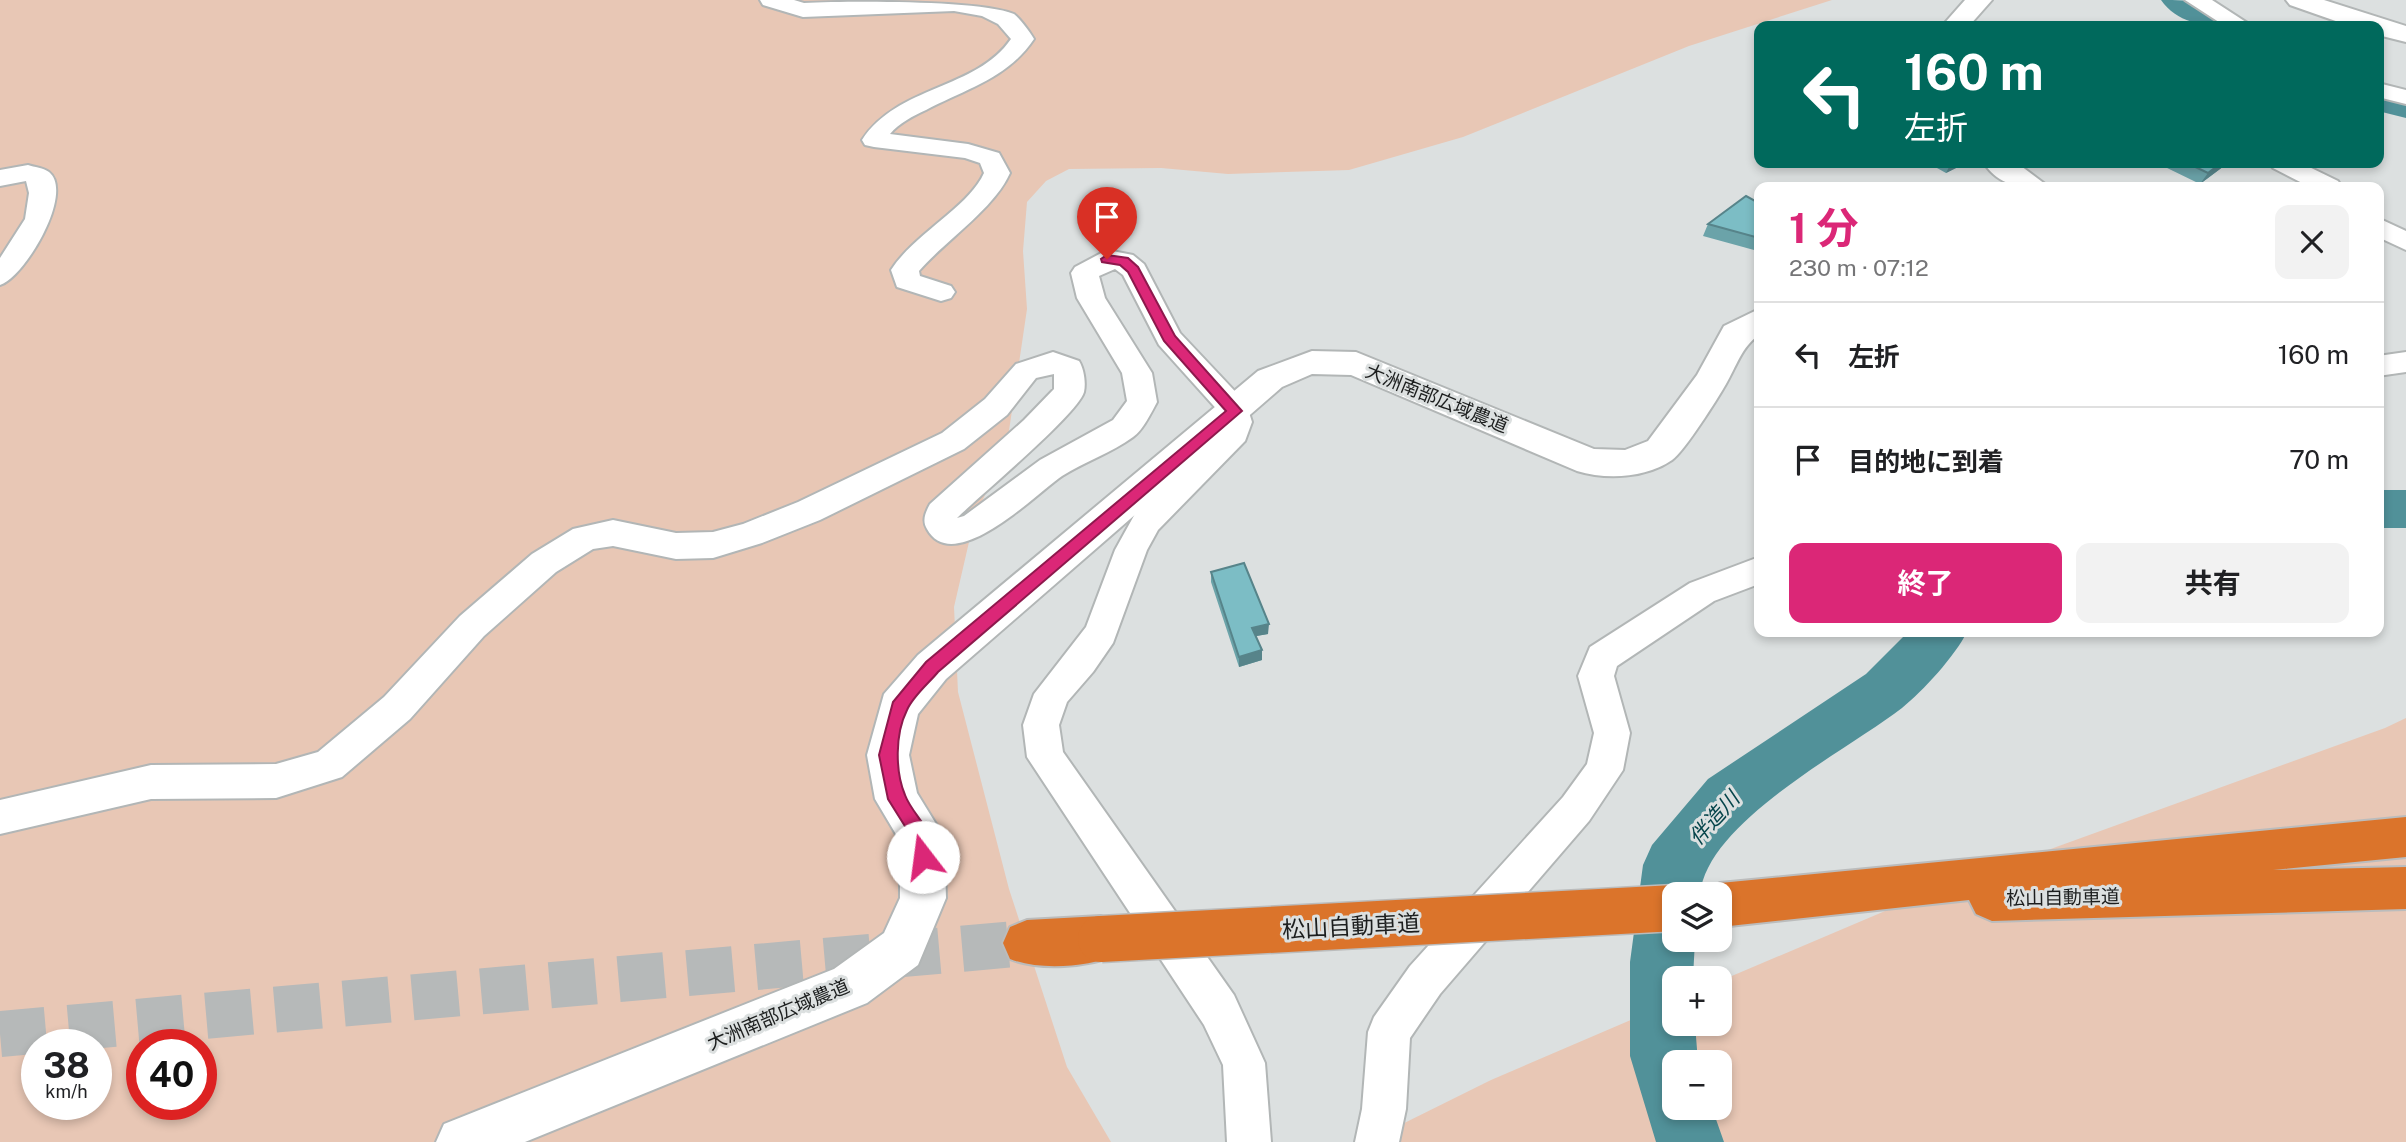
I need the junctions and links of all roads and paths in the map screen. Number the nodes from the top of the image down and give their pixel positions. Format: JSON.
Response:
{"nodes":[{"id":1,"x":771,"y":0,"type":"edge"},
{"id":2,"x":1979,"y":0,"type":"edge"},
{"id":3,"x":2196,"y":0,"type":"edge"},
{"id":4,"x":2299,"y":0,"type":"edge"},
{"id":5,"x":1960,"y":21,"type":"edge"},
{"id":6,"x":2232,"y":21,"type":"edge"},
{"id":7,"x":2360,"y":21,"type":"edge"},
{"id":8,"x":2384,"y":29,"type":"edge"},
{"id":9,"x":2406,"y":34,"type":"edge"},
{"id":10,"x":2384,"y":92,"type":"edge"},
{"id":11,"x":2406,"y":97,"type":"edge"},
{"id":12,"x":2006,"y":168,"type":"edge"},
{"id":13,"x":2292,"y":168,"type":"edge"},
{"id":14,"x":0,"y":178,"type":"edge"},
{"id":15,"x":2026,"y":182,"type":"edge"},
{"id":16,"x":2319,"y":182,"type":"edge"},
{"id":17,"x":2384,"y":229,"type":"edge"},
{"id":18,"x":2406,"y":242,"type":"edge"},
{"id":19,"x":0,"y":276,"type":"edge"},
{"id":20,"x":941,"y":292,"type":"dead end"},
{"id":21,"x":1754,"y":323,"type":"edge"},
{"id":22,"x":2406,"y":362,"type":"edge"},
{"id":23,"x":2384,"y":365,"type":"edge"},
{"id":24,"x":1235,"y":411,"type":"junction"},
{"id":25,"x":1754,"y":572,"type":"edge"},
{"id":26,"x":0,"y":817,"type":"edge"},
{"id":27,"x":2406,"y":837,"type":"edge"},
{"id":28,"x":2059,"y":883,"type":"junction"},
{"id":29,"x":2406,"y":888,"type":"edge"},
{"id":30,"x":1732,"y":905,"type":"edge"},
{"id":31,"x":1662,"y":909,"type":"edge"},
{"id":32,"x":1027,"y":943,"type":"tunnel mouth"},
{"id":33,"x":461,"y":1142,"type":"edge"},
{"id":34,"x":1249,"y":1142,"type":"edge"},
{"id":35,"x":1377,"y":1142,"type":"edge"}],
"edges":[{"from":1,"to":20,"type":"street"},
{"from":2,"to":5,"type":"street"},
{"from":3,"to":6,"type":"street"},
{"from":4,"to":7,"type":"street"},
{"from":8,"to":9,"type":"street"},
{"from":10,"to":11,"type":"street"},
{"from":12,"to":15,"type":"street"},
{"from":13,"to":16,"type":"street"},
{"from":14,"to":19,"type":"street"},
{"from":17,"to":18,"type":"street"},
{"from":21,"to":24,"type":"street","name":"大洲南部広域農道"},
{"from":22,"to":23,"type":"street"},
{"from":24,"to":26,"type":"street"},
{"from":24,"to":33,"type":"street","name":"大洲南部広域農道"},
{"from":24,"to":34,"type":"street"},
{"from":25,"to":35,"type":"street"},
{"from":27,"to":28,"type":"highway"},
{"from":28,"to":29,"type":"highway","name":"松山自動車道"},
{"from":28,"to":30,"type":"highway","name":"松山自動車道"},
{"from":31,"to":32,"type":"highway","name":"松山自動車道","bridge":true}]}
